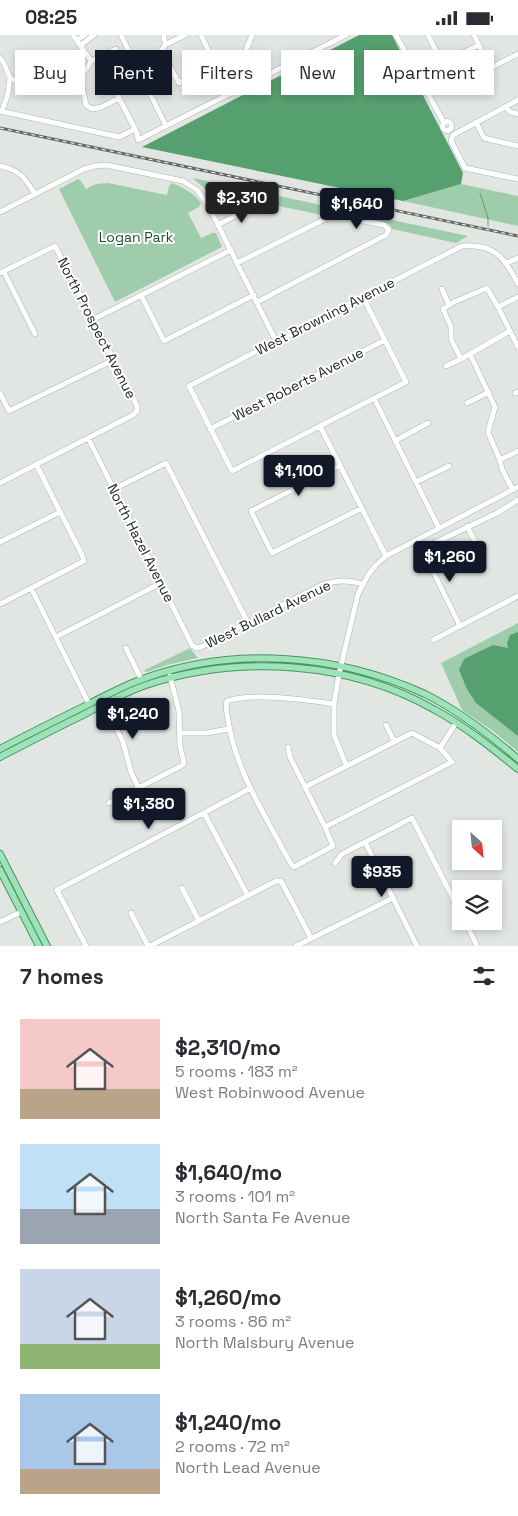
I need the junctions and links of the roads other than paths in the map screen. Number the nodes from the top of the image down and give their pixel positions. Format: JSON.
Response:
{"nodes":[{"id":1,"x":73,"y":35,"type":"edge"},
{"id":2,"x":85,"y":35,"type":"edge"},
{"id":3,"x":94,"y":35,"type":"edge"},
{"id":4,"x":121,"y":35,"type":"edge"},
{"id":5,"x":164,"y":35,"type":"edge"},
{"id":6,"x":185,"y":35,"type":"edge"},
{"id":7,"x":201,"y":35,"type":"edge"},
{"id":8,"x":252,"y":35,"type":"edge"},
{"id":9,"x":346,"y":35,"type":"edge"},
{"id":10,"x":396,"y":35,"type":"edge"},
{"id":11,"x":428,"y":35,"type":"edge"},
{"id":12,"x":474,"y":35,"type":"edge"},
{"id":13,"x":79,"y":43,"type":"junction"},
{"id":14,"x":166,"y":44,"type":"junction"},
{"id":15,"x":479,"y":45,"type":"junction"},
{"id":16,"x":116,"y":49,"type":"dead end"},
{"id":17,"x":208,"y":50,"type":"edge"},
{"id":18,"x":246,"y":50,"type":"edge"},
{"id":19,"x":404,"y":50,"type":"edge"},
{"id":20,"x":436,"y":50,"type":"edge"},
{"id":21,"x":469,"y":50,"type":"edge"},
{"id":22,"x":518,"y":54,"type":"edge"},
{"id":23,"x":0,"y":58,"type":"edge"},
{"id":24,"x":90,"y":61,"type":"junction"},
{"id":25,"x":85,"y":71,"type":"edge"},
{"id":26,"x":271,"y":73,"type":"edge"},
{"id":27,"x":10,"y":77,"type":"junction"},
{"id":28,"x":15,"y":80,"type":"edge"},
{"id":29,"x":182,"y":82,"type":"edge"},
{"id":30,"x":82,"y":95,"type":"edge"},
{"id":31,"x":117,"y":95,"type":"edge"},
{"id":32,"x":227,"y":95,"type":"edge"},
{"id":33,"x":429,"y":95,"type":"edge"},
{"id":34,"x":118,"y":98,"type":"junction"},
{"id":35,"x":518,"y":100,"type":"edge"},
{"id":36,"x":506,"y":107,"type":"junction"},
{"id":37,"x":1,"y":111,"type":"edge"},
{"id":38,"x":518,"y":114,"type":"edge"},
{"id":39,"x":476,"y":122,"type":"junction"},
{"id":40,"x":444,"y":123,"type":"junction"},
{"id":41,"x":452,"y":124,"type":"junction"},
{"id":42,"x":166,"y":126,"type":"junction"},
{"id":43,"x":135,"y":129,"type":"junction"},
{"id":44,"x":447,"y":130,"type":"junction"},
{"id":45,"x":458,"y":131,"type":"junction"},
{"id":46,"x":453,"y":135,"type":"junction"},
{"id":47,"x":518,"y":146,"type":"edge"},
{"id":48,"x":0,"y":166,"type":"edge"},
{"id":49,"x":518,"y":179,"type":"edge"},
{"id":50,"x":36,"y":194,"type":"junction"},
{"id":51,"x":252,"y":203,"type":"dead end"},
{"id":52,"x":0,"y":212,"type":"edge"},
{"id":53,"x":218,"y":225,"type":"junction"},
{"id":54,"x":231,"y":250,"type":"junction"},
{"id":55,"x":518,"y":258,"type":"edge"},
{"id":56,"x":238,"y":263,"type":"junction"},
{"id":57,"x":507,"y":263,"type":"junction"},
{"id":58,"x":2,"y":273,"type":"edge"},
{"id":59,"x":518,"y":283,"type":"edge"},
{"id":60,"x":442,"y":289,"type":"dead end"},
{"id":61,"x":142,"y":295,"type":"junction"},
{"id":62,"x":254,"y":295,"type":"junction"},
{"id":63,"x":363,"y":297,"type":"junction"},
{"id":64,"x":518,"y":297,"type":"edge"},
{"id":65,"x":257,"y":302,"type":"junction"},
{"id":66,"x":450,"y":305,"type":"junction"},
{"id":67,"x":498,"y":307,"type":"junction"},
{"id":68,"x":92,"y":320,"type":"junction"},
{"id":69,"x":510,"y":331,"type":"junction"},
{"id":70,"x":34,"y":334,"type":"dead end"},
{"id":71,"x":385,"y":340,"type":"junction"},
{"id":72,"x":276,"y":341,"type":"junction"},
{"id":73,"x":518,"y":347,"type":"edge"},
{"id":74,"x":470,"y":354,"type":"junction"},
{"id":75,"x":461,"y":359,"type":"junction"},
{"id":76,"x":113,"y":360,"type":"junction"},
{"id":77,"x":446,"y":366,"type":"dead end"},
{"id":78,"x":489,"y":391,"type":"junction"},
{"id":79,"x":0,"y":393,"type":"edge"},
{"id":80,"x":374,"y":398,"type":"junction"},
{"id":81,"x":467,"y":403,"type":"dead end"},
{"id":82,"x":428,"y":423,"type":"dead end"},
{"id":83,"x":320,"y":426,"type":"junction"},
{"id":84,"x":210,"y":429,"type":"junction"},
{"id":85,"x":88,"y":438,"type":"junction"},
{"id":86,"x":395,"y":441,"type":"junction"},
{"id":87,"x":518,"y":451,"type":"edge"},
{"id":88,"x":500,"y":460,"type":"junction"},
{"id":89,"x":36,"y":464,"type":"junction"},
{"id":90,"x":339,"y":466,"type":"junction"},
{"id":91,"x":449,"y":466,"type":"dead end"},
{"id":92,"x":416,"y":482,"type":"junction"},
{"id":93,"x":0,"y":483,"type":"edge"},
{"id":94,"x":114,"y":489,"type":"junction"},
{"id":95,"x":515,"y":489,"type":"edge"},
{"id":96,"x":517,"y":503,"type":"edge"},
{"id":97,"x":485,"y":504,"type":"junction"},
{"id":98,"x":360,"y":509,"type":"junction"},
{"id":99,"x":60,"y":512,"type":"junction"},
{"id":100,"x":492,"y":515,"type":"junction"},
{"id":101,"x":467,"y":526,"type":"junction"},
{"id":102,"x":439,"y":527,"type":"junction"},
{"id":103,"x":0,"y":542,"type":"edge"},
{"id":104,"x":386,"y":556,"type":"junction"},
{"id":105,"x":483,"y":557,"type":"dead end"},
{"id":106,"x":161,"y":583,"type":"junction"},
{"id":107,"x":362,"y":584,"type":"junction"},
{"id":108,"x":31,"y":589,"type":"junction"},
{"id":109,"x":518,"y":596,"type":"edge"},
{"id":110,"x":0,"y":604,"type":"edge"},
{"id":111,"x":248,"y":623,"type":"junction"},
{"id":112,"x":460,"y":626,"type":"junction"},
{"id":113,"x":56,"y":637,"type":"junction"},
{"id":114,"x":433,"y":640,"type":"dead end"},
{"id":115,"x":126,"y":648,"type":"dead end"},
{"id":116,"x":196,"y":648,"type":"joint"},
{"id":117,"x":342,"y":666,"type":"junction"},
{"id":118,"x":169,"y":671,"type":"junction"},
{"id":119,"x":339,"y":674,"type":"junction"},
{"id":120,"x":170,"y":678,"type":"junction"},
{"id":121,"x":141,"y":679,"type":"junction"},
{"id":122,"x":128,"y":692,"type":"junction"},
{"id":123,"x":104,"y":703,"type":"junction"},
{"id":124,"x":89,"y":704,"type":"junction"},
{"id":125,"x":334,"y":704,"type":"junction"},
{"id":126,"x":456,"y":723,"type":"junction"},
{"id":127,"x":386,"y":725,"type":"dead end"},
{"id":128,"x":230,"y":729,"type":"junction"},
{"id":129,"x":180,"y":733,"type":"junction"},
{"id":130,"x":29,"y":736,"type":"junction"},
{"id":131,"x":394,"y":741,"type":"junction"},
{"id":132,"x":23,"y":745,"type":"junction"},
{"id":133,"x":288,"y":747,"type":"dead end"},
{"id":134,"x":440,"y":748,"type":"junction"},
{"id":135,"x":0,"y":749,"type":"edge"},
{"id":136,"x":0,"y":757,"type":"edge"},
{"id":137,"x":518,"y":759,"type":"edge"},
{"id":138,"x":346,"y":765,"type":"junction"},
{"id":139,"x":518,"y":769,"type":"edge"},
{"id":140,"x":138,"y":787,"type":"junction"},
{"id":141,"x":305,"y":787,"type":"junction"},
{"id":142,"x":251,"y":788,"type":"junction"},
{"id":143,"x":109,"y":803,"type":"dead end"},
{"id":144,"x":204,"y":813,"type":"junction"},
{"id":145,"x":325,"y":827,"type":"junction"},
{"id":146,"x":365,"y":841,"type":"junction"},
{"id":147,"x":0,"y":854,"type":"edge"},
{"id":148,"x":2,"y":861,"type":"edge"},
{"id":149,"x":335,"y":863,"type":"dead end"},
{"id":150,"x":0,"y":870,"type":"edge"},
{"id":151,"x":182,"y":888,"type":"dead end"},
{"id":152,"x":248,"y":896,"type":"junction"},
{"id":153,"x":452,"y":897,"type":"edge"},
{"id":154,"x":393,"y":898,"type":"junction"},
{"id":155,"x":21,"y":912,"type":"junction"},
{"id":156,"x":132,"y":913,"type":"dead end"},
{"id":157,"x":199,"y":921,"type":"junction"},
{"id":158,"x":0,"y":922,"type":"edge"},
{"id":159,"x":469,"y":930,"type":"edge"},
{"id":160,"x":311,"y":939,"type":"junction"},
{"id":161,"x":39,"y":946,"type":"edge"},
{"id":162,"x":47,"y":946,"type":"edge"},
{"id":163,"x":86,"y":946,"type":"edge"},
{"id":164,"x":149,"y":946,"type":"edge"},
{"id":165,"x":296,"y":946,"type":"edge"},
{"id":166,"x":417,"y":946,"type":"edge"},
{"id":167,"x":477,"y":946,"type":"edge"}],
"edges":[{"from":1,"to":13,"type":"street"},
{"from":2,"to":13,"type":"street"},
{"from":3,"to":13,"type":"street"},
{"from":4,"to":42,"type":"street"},
{"from":5,"to":14,"type":"street"},
{"from":6,"to":14,"type":"street"},
{"from":7,"to":17,"type":"street"},
{"from":8,"to":18,"type":"street"},
{"from":9,"to":26,"type":"street"},
{"from":10,"to":19,"type":"street"},
{"from":11,"to":20,"type":"street"},
{"from":12,"to":15,"type":"street"},
{"from":13,"to":24,"type":"street"},
{"from":14,"to":29,"type":"street"},
{"from":15,"to":21,"type":"street"},
{"from":15,"to":22,"type":"street"},
{"from":16,"to":24,"type":"street"},
{"from":23,"to":27,"type":"street"},
{"from":24,"to":25,"type":"street"},
{"from":27,"to":28,"type":"street"},
{"from":27,"to":37,"type":"street"},
{"from":30,"to":34,"type":"street"},
{"from":31,"to":34,"type":"street"},
{"from":32,"to":42,"type":"street"},
{"from":33,"to":40,"type":"street"},
{"from":34,"to":43,"type":"street"},
{"from":35,"to":36,"type":"street"},
{"from":36,"to":38,"type":"street"},
{"from":36,"to":39,"type":"street"},
{"from":37,"to":43,"type":"street"},
{"from":39,"to":45,"type":"street"},
{"from":39,"to":47,"type":"street"},
{"from":40,"to":41,"type":"street"},
{"from":40,"to":44,"type":"street"},
{"from":41,"to":44,"type":"street"},
{"from":41,"to":45,"type":"street"},
{"from":42,"to":43,"type":"street"},
{"from":44,"to":46,"type":"street"},
{"from":45,"to":46,"type":"street"},
{"from":46,"to":49,"type":"street"},
{"from":48,"to":50,"type":"street"},
{"from":50,"to":52,"type":"street"},
{"from":50,"to":53,"type":"street"},
{"from":51,"to":53,"type":"street"},
{"from":53,"to":54,"type":"street"},
{"from":54,"to":56,"type":"street"},
{"from":54,"to":61,"type":"street"},
{"from":55,"to":57,"type":"street"},
{"from":56,"to":62,"type":"street"},
{"from":56,"to":65,"type":"street"},
{"from":57,"to":59,"type":"street"},
{"from":57,"to":63,"type":"street","name":"West Browning Avenue"},
{"from":58,"to":68,"type":"street","name":"North Prospect Avenue"},
{"from":58,"to":70,"type":"street"},
{"from":60,"to":66,"type":"street"},
{"from":61,"to":62,"type":"street"},
{"from":61,"to":68,"type":"street"},
{"from":62,"to":65,"type":"street"},
{"from":63,"to":71,"type":"street"},
{"from":63,"to":72,"type":"street","name":"West Browning Avenue"},
{"from":64,"to":67,"type":"street"},
{"from":65,"to":72,"type":"street"},
{"from":66,"to":67,"type":"street"},
{"from":66,"to":75,"type":"street"},
{"from":67,"to":69,"type":"street"},
{"from":68,"to":76,"type":"street","name":"North Prospect Avenue"},
{"from":69,"to":73,"type":"street"},
{"from":69,"to":74,"type":"street"},
{"from":71,"to":80,"type":"street"},
{"from":71,"to":84,"type":"street","name":"West Roberts Avenue"},
{"from":72,"to":84,"type":"street","name":"West Browning Avenue"},
{"from":74,"to":75,"type":"street"},
{"from":74,"to":78,"type":"street"},
{"from":75,"to":77,"type":"street"},
{"from":76,"to":79,"type":"street"},
{"from":76,"to":85,"type":"street","name":"North Prospect Avenue"},
{"from":78,"to":81,"type":"street"},
{"from":78,"to":88,"type":"street"},
{"from":80,"to":83,"type":"street"},
{"from":80,"to":86,"type":"street"},
{"from":82,"to":86,"type":"street"},
{"from":83,"to":84,"type":"street"},
{"from":83,"to":90,"type":"street"},
{"from":85,"to":89,"type":"street"},
{"from":85,"to":94,"type":"street","name":"North Hazel Avenue"},
{"from":86,"to":92,"type":"street"},
{"from":87,"to":88,"type":"street"},
{"from":88,"to":95,"type":"street"},
{"from":89,"to":93,"type":"street"},
{"from":89,"to":99,"type":"street"},
{"from":90,"to":98,"type":"street"},
{"from":90,"to":98,"type":"street"},
{"from":91,"to":92,"type":"street"},
{"from":92,"to":102,"type":"street"},
{"from":94,"to":106,"type":"street","name":"North Hazel Avenue"},
{"from":94,"to":111,"type":"street"},
{"from":95,"to":97,"type":"street"},
{"from":96,"to":100,"type":"street"},
{"from":97,"to":100,"type":"street"},
{"from":97,"to":102,"type":"street"},
{"from":98,"to":104,"type":"street"},
{"from":99,"to":103,"type":"street"},
{"from":99,"to":108,"type":"street"},
{"from":100,"to":101,"type":"street"},
{"from":101,"to":105,"type":"street"},
{"from":101,"to":112,"type":"street"},
{"from":102,"to":104,"type":"street"},
{"from":104,"to":107,"type":"street"},
{"from":106,"to":113,"type":"street"},
{"from":106,"to":116,"type":"street","name":"North Hazel Avenue"},
{"from":107,"to":111,"type":"street","name":"West Bullard Avenue"},
{"from":107,"to":117,"type":"street"},
{"from":108,"to":110,"type":"street"},
{"from":108,"to":113,"type":"street"},
{"from":109,"to":112,"type":"street"},
{"from":111,"to":116,"type":"street","name":"West Bullard Avenue"},
{"from":112,"to":114,"type":"street"},
{"from":113,"to":124,"type":"street"},
{"from":115,"to":121,"type":"street"},
{"from":117,"to":118,"type":"main road"},
{"from":117,"to":119,"type":"street"},
{"from":117,"to":137,"type":"main road"},
{"from":118,"to":120,"type":"street"},
{"from":118,"to":121,"type":"main road"},
{"from":119,"to":120,"type":"main road"},
{"from":119,"to":125,"type":"street"},
{"from":119,"to":126,"type":"main road"},
{"from":120,"to":122,"type":"main road"},
{"from":120,"to":129,"type":"street"},
{"from":121,"to":122,"type":"main road"},
{"from":121,"to":124,"type":"main road"},
{"from":122,"to":123,"type":"main road"},
{"from":123,"to":132,"type":"main road"},
{"from":123,"to":140,"type":"street"},
{"from":124,"to":130,"type":"main road"},
{"from":125,"to":128,"type":"street"},
{"from":125,"to":138,"type":"street"},
{"from":126,"to":134,"type":"street"},
{"from":126,"to":139,"type":"main road"},
{"from":127,"to":131,"type":"street"},
{"from":128,"to":129,"type":"street"},
{"from":128,"to":142,"type":"street"},
{"from":129,"to":140,"type":"street"},
{"from":130,"to":132,"type":"main road"},
{"from":130,"to":135,"type":"main road"},
{"from":131,"to":134,"type":"street"},
{"from":131,"to":138,"type":"street"},
{"from":132,"to":136,"type":"main road"},
{"from":133,"to":141,"type":"street"},
{"from":134,"to":145,"type":"street"},
{"from":138,"to":141,"type":"street"},
{"from":140,"to":143,"type":"street"},
{"from":141,"to":145,"type":"street"},
{"from":142,"to":144,"type":"street"},
{"from":142,"to":145,"type":"street"},
{"from":144,"to":152,"type":"street"},
{"from":144,"to":163,"type":"street"},
{"from":146,"to":149,"type":"street"},
{"from":146,"to":153,"type":"street"},
{"from":146,"to":154,"type":"street"},
{"from":147,"to":148,"type":"main road"},
{"from":148,"to":162,"type":"main road"},
{"from":150,"to":155,"type":"main road"},
{"from":151,"to":157,"type":"street"},
{"from":152,"to":157,"type":"street"},
{"from":152,"to":160,"type":"street"},
{"from":154,"to":160,"type":"street"},
{"from":154,"to":166,"type":"street"},
{"from":155,"to":158,"type":"street"},
{"from":155,"to":161,"type":"main road"},
{"from":155,"to":162,"type":"main road"},
{"from":156,"to":164,"type":"street"},
{"from":157,"to":164,"type":"street"},
{"from":159,"to":167,"type":"street"},
{"from":160,"to":165,"type":"street"}]}
